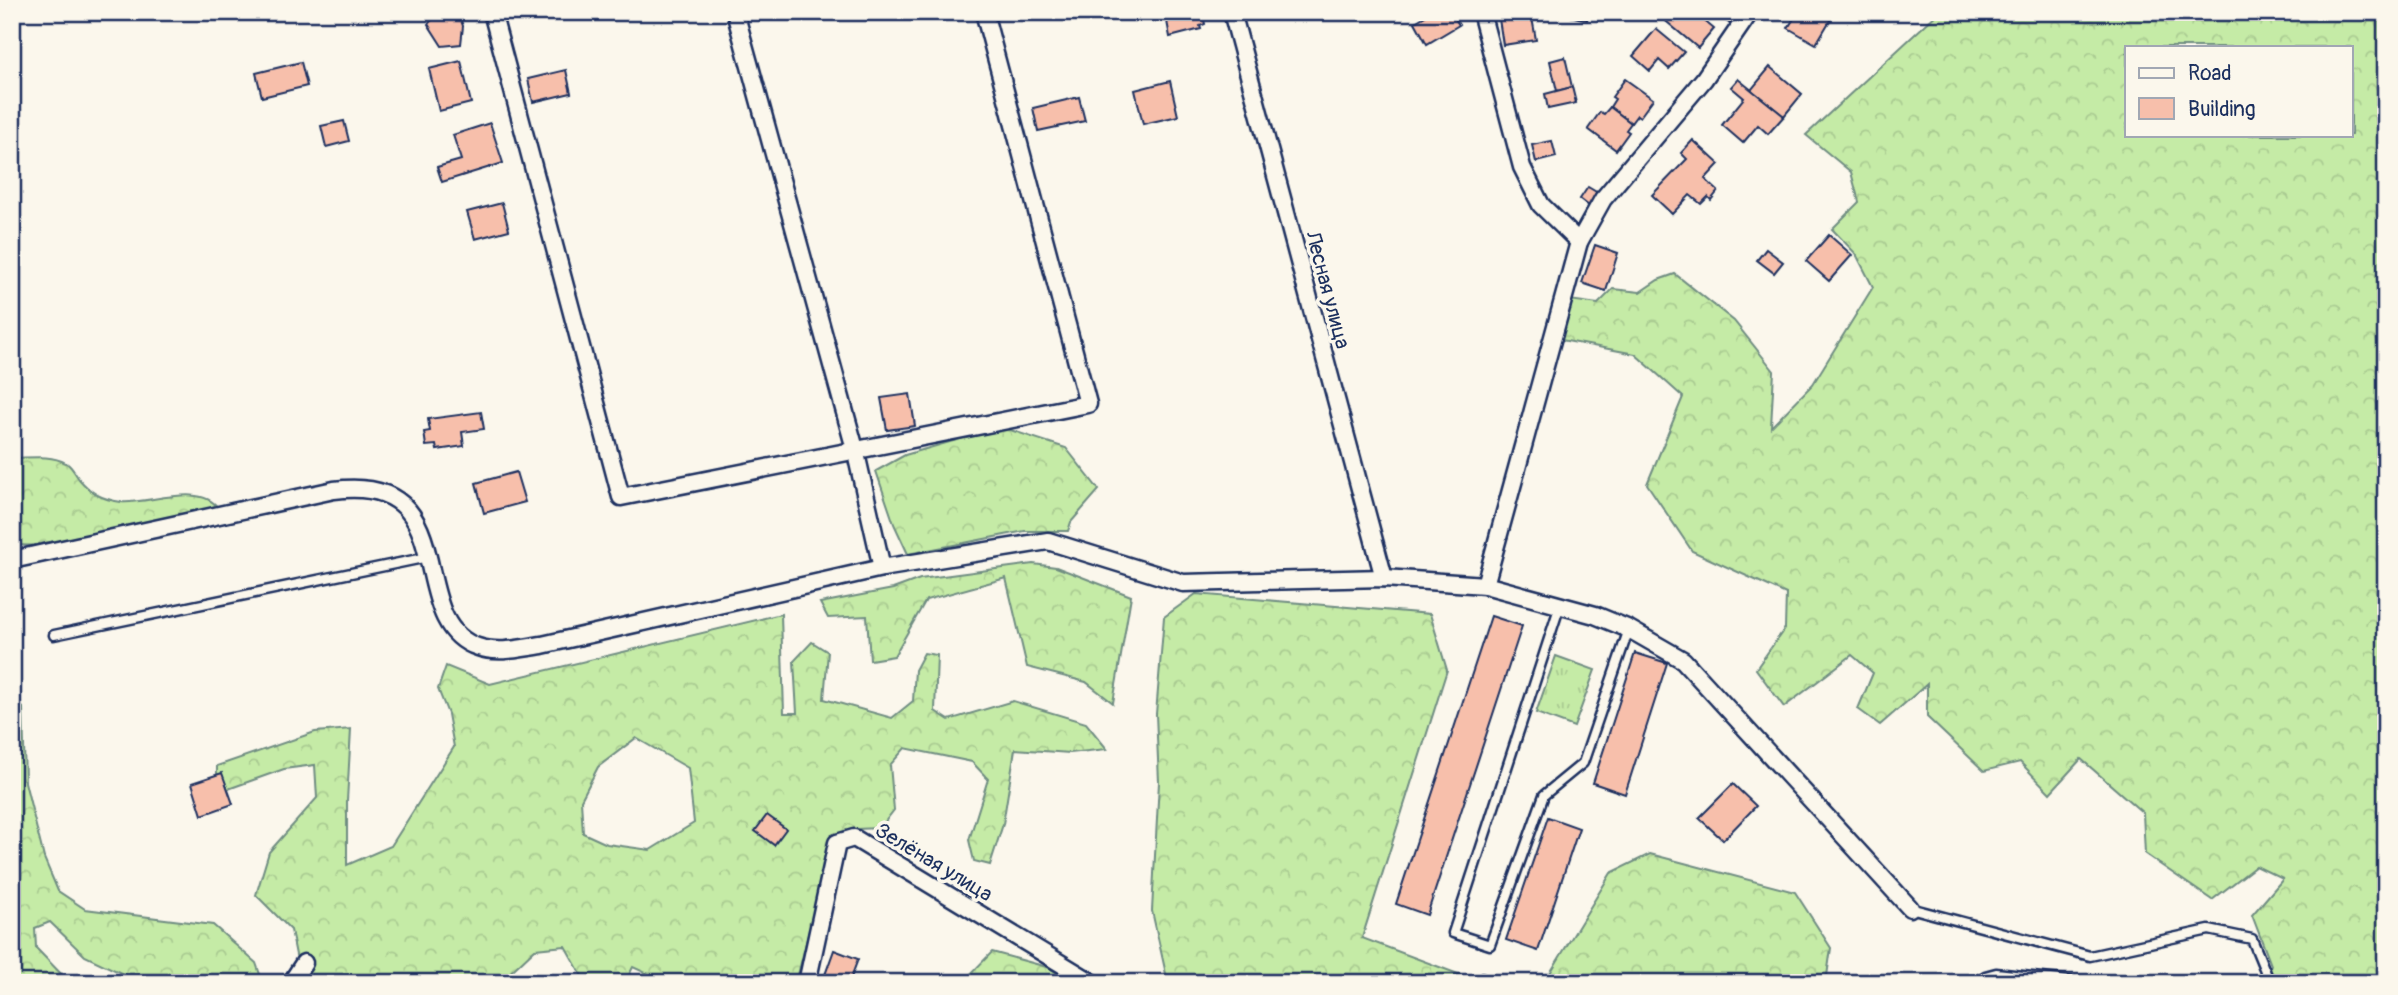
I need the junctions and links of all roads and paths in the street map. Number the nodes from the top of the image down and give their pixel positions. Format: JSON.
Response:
{"nodes":[{"id":1,"x":492,"y":12,"type":"edge"},
{"id":2,"x":735,"y":12,"type":"edge"},
{"id":3,"x":984,"y":12,"type":"edge"},
{"id":4,"x":1232,"y":12,"type":"edge"},
{"id":5,"x":1480,"y":12,"type":"edge"},
{"id":6,"x":1750,"y":12,"type":"edge"},
{"id":7,"x":1579,"y":242,"type":"junction"},
{"id":8,"x":855,"y":449,"type":"junction"},
{"id":9,"x":428,"y":557,"type":"junction"},
{"id":10,"x":12,"y":560,"type":"edge"},
{"id":11,"x":882,"y":568,"type":"junction"},
{"id":12,"x":1384,"y":578,"type":"junction"},
{"id":13,"x":1485,"y":585,"type":"junction"},
{"id":14,"x":1560,"y":605,"type":"junction"},
{"id":15,"x":1629,"y":629,"type":"junction"},
{"id":16,"x":54,"y":635,"type":"dead end"},
{"id":17,"x":1910,"y":908,"type":"joint"},
{"id":18,"x":304,"y":963,"type":"dead end"},
{"id":19,"x":291,"y":983,"type":"edge"},
{"id":20,"x":807,"y":983,"type":"edge"},
{"id":21,"x":1093,"y":983,"type":"edge"},
{"id":22,"x":1978,"y":983,"type":"edge"},
{"id":23,"x":2088,"y":983,"type":"edge"},
{"id":24,"x":2270,"y":983,"type":"edge"}],
"edges":[{"from":1,"to":8,"type":"street"},
{"from":2,"to":8,"type":"street"},
{"from":3,"to":8,"type":"street"},
{"from":4,"to":12,"type":"street","name":"Лесная улица"},
{"from":5,"to":7,"type":"street"},
{"from":6,"to":7,"type":"street"},
{"from":7,"to":13,"type":"street"},
{"from":8,"to":11,"type":"street"},
{"from":9,"to":10,"type":"street"},
{"from":9,"to":11,"type":"street"},
{"from":9,"to":16,"type":"lane"},
{"from":11,"to":12,"type":"street"},
{"from":12,"to":13,"type":"street"},
{"from":13,"to":14,"type":"street"},
{"from":14,"to":15,"type":"street"},
{"from":14,"to":15,"type":"lane"},
{"from":15,"to":17,"type":"street"},
{"from":17,"to":24,"type":"lane"},
{"from":18,"to":19,"type":"street"},
{"from":20,"to":21,"type":"street","name":"Зелёная улица"},
{"from":22,"to":23,"type":"lane"}]}
